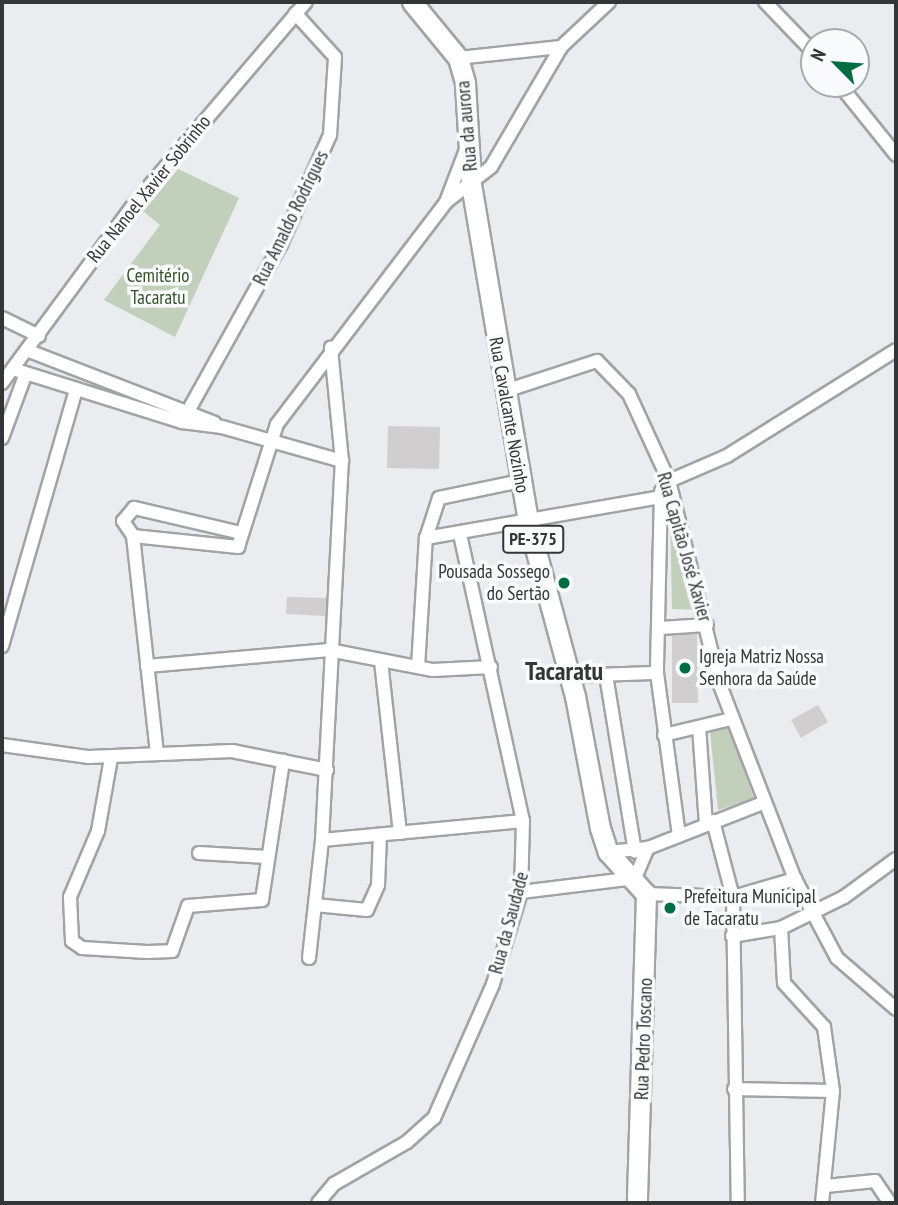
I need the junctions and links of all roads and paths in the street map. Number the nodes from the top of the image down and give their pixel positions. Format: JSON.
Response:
{"nodes":[{"id":1,"x":306,"y":2,"type":"edge"},
{"id":2,"x":609,"y":2,"type":"edge"},
{"id":3,"x":765,"y":2,"type":"edge"},
{"id":4,"x":414,"y":3,"type":"edge"},
{"id":5,"x":295,"y":13,"type":"junction"},
{"id":6,"x":800,"y":38,"type":"edge"},
{"id":7,"x":561,"y":47,"type":"junction"},
{"id":8,"x":458,"y":58,"type":"junction"},
{"id":9,"x":850,"y":98,"type":"edge"},
{"id":10,"x":470,"y":140,"type":"junction"},
{"id":11,"x":896,"y":155,"type":"edge"},
{"id":12,"x":471,"y":184,"type":"junction"},
{"id":13,"x":446,"y":202,"type":"junction"},
{"id":14,"x":2,"y":318,"type":"edge"},
{"id":15,"x":39,"y":336,"type":"junction"},
{"id":16,"x":331,"y":348,"type":"junction"},
{"id":17,"x":896,"y":350,"type":"edge"},
{"id":18,"x":29,"y":351,"type":"junction"},
{"id":19,"x":21,"y":371,"type":"junction"},
{"id":20,"x":109,"y":380,"type":"junction"},
{"id":21,"x":2,"y":383,"type":"edge"},
{"id":22,"x":75,"y":389,"type":"junction"},
{"id":23,"x":505,"y":391,"type":"junction"},
{"id":24,"x":103,"y":397,"type":"junction"},
{"id":25,"x":189,"y":409,"type":"junction"},
{"id":26,"x":182,"y":422,"type":"junction"},
{"id":27,"x":222,"y":426,"type":"junction"},
{"id":28,"x":2,"y":438,"type":"edge"},
{"id":29,"x":268,"y":440,"type":"junction"},
{"id":30,"x":342,"y":461,"type":"junction"},
{"id":31,"x":666,"y":475,"type":"junction"},
{"id":32,"x":521,"y":481,"type":"junction"},
{"id":33,"x":661,"y":497,"type":"junction"},
{"id":34,"x":528,"y":522,"type":"junction"},
{"id":35,"x":460,"y":535,"type":"junction"},
{"id":36,"x":133,"y":536,"type":"junction"},
{"id":37,"x":241,"y":536,"type":"junction"},
{"id":38,"x":431,"y":538,"type":"junction"},
{"id":39,"x":707,"y":625,"type":"junction"},
{"id":40,"x":660,"y":628,"type":"junction"},
{"id":41,"x":2,"y":646,"type":"edge"},
{"id":42,"x":329,"y":650,"type":"junction"},
{"id":43,"x":382,"y":662,"type":"junction"},
{"id":44,"x":147,"y":666,"type":"junction"},
{"id":45,"x":418,"y":667,"type":"junction"},
{"id":46,"x":491,"y":667,"type":"junction"},
{"id":47,"x":657,"y":673,"type":"junction"},
{"id":48,"x":606,"y":675,"type":"junction"},
{"id":49,"x":569,"y":676,"type":"junction"},
{"id":50,"x":731,"y":719,"type":"junction"},
{"id":51,"x":699,"y":727,"type":"junction"},
{"id":52,"x":664,"y":735,"type":"junction"},
{"id":53,"x":2,"y":745,"type":"edge"},
{"id":54,"x":157,"y":754,"type":"junction"},
{"id":55,"x":111,"y":758,"type":"junction"},
{"id":56,"x":283,"y":761,"type":"junction"},
{"id":57,"x":327,"y":770,"type":"junction"},
{"id":58,"x":763,"y":803,"type":"junction"},
{"id":59,"x":523,"y":821,"type":"junction"},
{"id":60,"x":709,"y":822,"type":"junction"},
{"id":61,"x":400,"y":832,"type":"junction"},
{"id":62,"x":380,"y":835,"type":"junction"},
{"id":63,"x":679,"y":836,"type":"junction"},
{"id":64,"x":322,"y":840,"type":"junction"},
{"id":65,"x":648,"y":848,"type":"junction"},
{"id":66,"x":608,"y":852,"type":"junction"},
{"id":67,"x":635,"y":852,"type":"junction"},
{"id":68,"x":199,"y":853,"type":"dead end"},
{"id":69,"x":267,"y":857,"type":"junction"},
{"id":70,"x":896,"y":859,"type":"edge"},
{"id":71,"x":795,"y":879,"type":"junction"},
{"id":72,"x":641,"y":886,"type":"junction"},
{"id":73,"x":521,"y":892,"type":"junction"},
{"id":74,"x":733,"y":897,"type":"junction"},
{"id":75,"x":315,"y":905,"type":"junction"},
{"id":76,"x":813,"y":915,"type":"junction"},
{"id":77,"x":781,"y":929,"type":"junction"},
{"id":78,"x":732,"y":936,"type":"junction"},
{"id":79,"x":309,"y":958,"type":"dead end"},
{"id":80,"x":896,"y":1009,"type":"edge"},
{"id":81,"x":734,"y":1089,"type":"junction"},
{"id":82,"x":833,"y":1091,"type":"junction"},
{"id":83,"x":826,"y":1186,"type":"junction"},
{"id":84,"x":318,"y":1203,"type":"edge"},
{"id":85,"x":637,"y":1203,"type":"edge"},
{"id":86,"x":738,"y":1203,"type":"edge"},
{"id":87,"x":822,"y":1203,"type":"edge"},
{"id":88,"x":890,"y":1203,"type":"edge"}],
"edges":[{"from":1,"to":5,"type":"street","name":"Rua Nanoel Xavier Sobrinho"},
{"from":2,"to":7,"type":"street"},
{"from":3,"to":6,"type":"street"},
{"from":4,"to":8,"type":"main road","name":"Rua da aurora"},
{"from":5,"to":15,"type":"street","name":"Rua Nanoel Xavier Sobrinho"},
{"from":5,"to":25,"type":"street","name":"Rua Amaldo Rodrigues"},
{"from":7,"to":8,"type":"street","name":"Rua da aurora"},
{"from":7,"to":12,"type":"street"},
{"from":8,"to":10,"type":"main road","name":"Rua da aurora","number":"PE-375"},
{"from":9,"to":11,"type":"street"},
{"from":10,"to":12,"type":"main road","name":"Rua da aurora","number":"PE-375"},
{"from":10,"to":13,"type":"street"},
{"from":12,"to":13,"type":"street"},
{"from":12,"to":23,"type":"main road","name":"Rua Cavalcante Nozinho","number":"PE-375"},
{"from":13,"to":16,"type":"street"},
{"from":14,"to":15,"type":"street"},
{"from":15,"to":18,"type":"street","name":"Rua Nanoel Xavier Sobrinho"},
{"from":16,"to":29,"type":"street"},
{"from":16,"to":30,"type":"street"},
{"from":17,"to":31,"type":"street"},
{"from":18,"to":19,"type":"street","name":"Rua Nanoel Xavier Sobrinho"},
{"from":18,"to":20,"type":"street"},
{"from":19,"to":21,"type":"street","name":"Rua Nanoel Xavier Sobrinho"},
{"from":19,"to":22,"type":"street"},
{"from":19,"to":28,"type":"street"},
{"from":20,"to":24,"type":"street"},
{"from":20,"to":25,"type":"street"},
{"from":22,"to":24,"type":"street"},
{"from":22,"to":41,"type":"street"},
{"from":23,"to":31,"type":"street","name":"Rua Capitão José Xavier"},
{"from":23,"to":32,"type":"main road","name":"Rua Cavalcante Nozinho","number":"PE-375"},
{"from":24,"to":26,"type":"street"},
{"from":25,"to":26,"type":"street","name":"Rua Amaldo Rodrigues"},
{"from":25,"to":27,"type":"street"},
{"from":26,"to":27,"type":"street"},
{"from":27,"to":29,"type":"street"},
{"from":29,"to":30,"type":"street"},
{"from":29,"to":37,"type":"street"},
{"from":30,"to":42,"type":"street"},
{"from":31,"to":33,"type":"street"},
{"from":31,"to":39,"type":"street","name":"Rua Capitão José Xavier"},
{"from":32,"to":34,"type":"main road","name":"Rua Cavalcante Nozinho","number":"PE-375"},
{"from":32,"to":38,"type":"street"},
{"from":33,"to":34,"type":"street"},
{"from":33,"to":40,"type":"street"},
{"from":34,"to":35,"type":"street"},
{"from":34,"to":49,"type":"main road","name":"Rua Cavalcante Nozinho","number":"PE-375"},
{"from":35,"to":38,"type":"street"},
{"from":35,"to":46,"type":"street","name":"Rua da Saudade"},
{"from":36,"to":37,"type":"street"},
{"from":36,"to":37,"type":"street"},
{"from":36,"to":44,"type":"street"},
{"from":38,"to":45,"type":"street"},
{"from":39,"to":40,"type":"street"},
{"from":39,"to":50,"type":"street","name":"Rua Capitão José Xavier"},
{"from":40,"to":47,"type":"street"},
{"from":42,"to":43,"type":"street"},
{"from":42,"to":44,"type":"street"},
{"from":42,"to":57,"type":"street"},
{"from":43,"to":45,"type":"street"},
{"from":43,"to":61,"type":"street"},
{"from":44,"to":54,"type":"street"},
{"from":45,"to":46,"type":"street"},
{"from":46,"to":59,"type":"street","name":"Rua da Saudade"},
{"from":47,"to":48,"type":"street"},
{"from":47,"to":52,"type":"street"},
{"from":48,"to":49,"type":"street"},
{"from":48,"to":67,"type":"street"},
{"from":49,"to":66,"type":"main road","name":"Rua Cavalcante Nozinho","number":"PE-375"},
{"from":50,"to":51,"type":"street"},
{"from":50,"to":58,"type":"street","name":"Rua Capitão José Xavier"},
{"from":51,"to":52,"type":"street"},
{"from":51,"to":60,"type":"street"},
{"from":52,"to":63,"type":"street"},
{"from":53,"to":55,"type":"street"},
{"from":54,"to":55,"type":"street"},
{"from":54,"to":56,"type":"street"},
{"from":55,"to":69,"type":"street"},
{"from":56,"to":57,"type":"street"},
{"from":56,"to":69,"type":"street"},
{"from":57,"to":64,"type":"street"},
{"from":58,"to":60,"type":"street"},
{"from":58,"to":71,"type":"street","name":"Rua Capitão José Xavier"},
{"from":59,"to":61,"type":"street"},
{"from":59,"to":73,"type":"street","name":"Rua da Saudade"},
{"from":60,"to":63,"type":"street"},
{"from":60,"to":74,"type":"street"},
{"from":61,"to":62,"type":"street"},
{"from":62,"to":64,"type":"street"},
{"from":62,"to":75,"type":"street"},
{"from":63,"to":65,"type":"street"},
{"from":64,"to":75,"type":"street"},
{"from":65,"to":67,"type":"street"},
{"from":65,"to":72,"type":"street"},
{"from":66,"to":67,"type":"street"},
{"from":66,"to":72,"type":"main road"},
{"from":68,"to":69,"type":"street"},
{"from":70,"to":76,"type":"street"},
{"from":71,"to":74,"type":"street"},
{"from":71,"to":76,"type":"street","name":"Rua Capitão José Xavier"},
{"from":72,"to":73,"type":"street"},
{"from":72,"to":74,"type":"street"},
{"from":72,"to":85,"type":"main road","name":"Rua Pedro Toscano"},
{"from":73,"to":84,"type":"street","name":"Rua da Saudade"},
{"from":74,"to":78,"type":"street"},
{"from":75,"to":79,"type":"street"},
{"from":76,"to":77,"type":"street"},
{"from":76,"to":80,"type":"street","name":"Rua Capitão José Xavier"},
{"from":77,"to":78,"type":"street"},
{"from":77,"to":82,"type":"street"},
{"from":78,"to":81,"type":"street"},
{"from":81,"to":82,"type":"street"},
{"from":81,"to":86,"type":"street"},
{"from":82,"to":83,"type":"street"},
{"from":83,"to":87,"type":"street"},
{"from":83,"to":88,"type":"street"}]}
